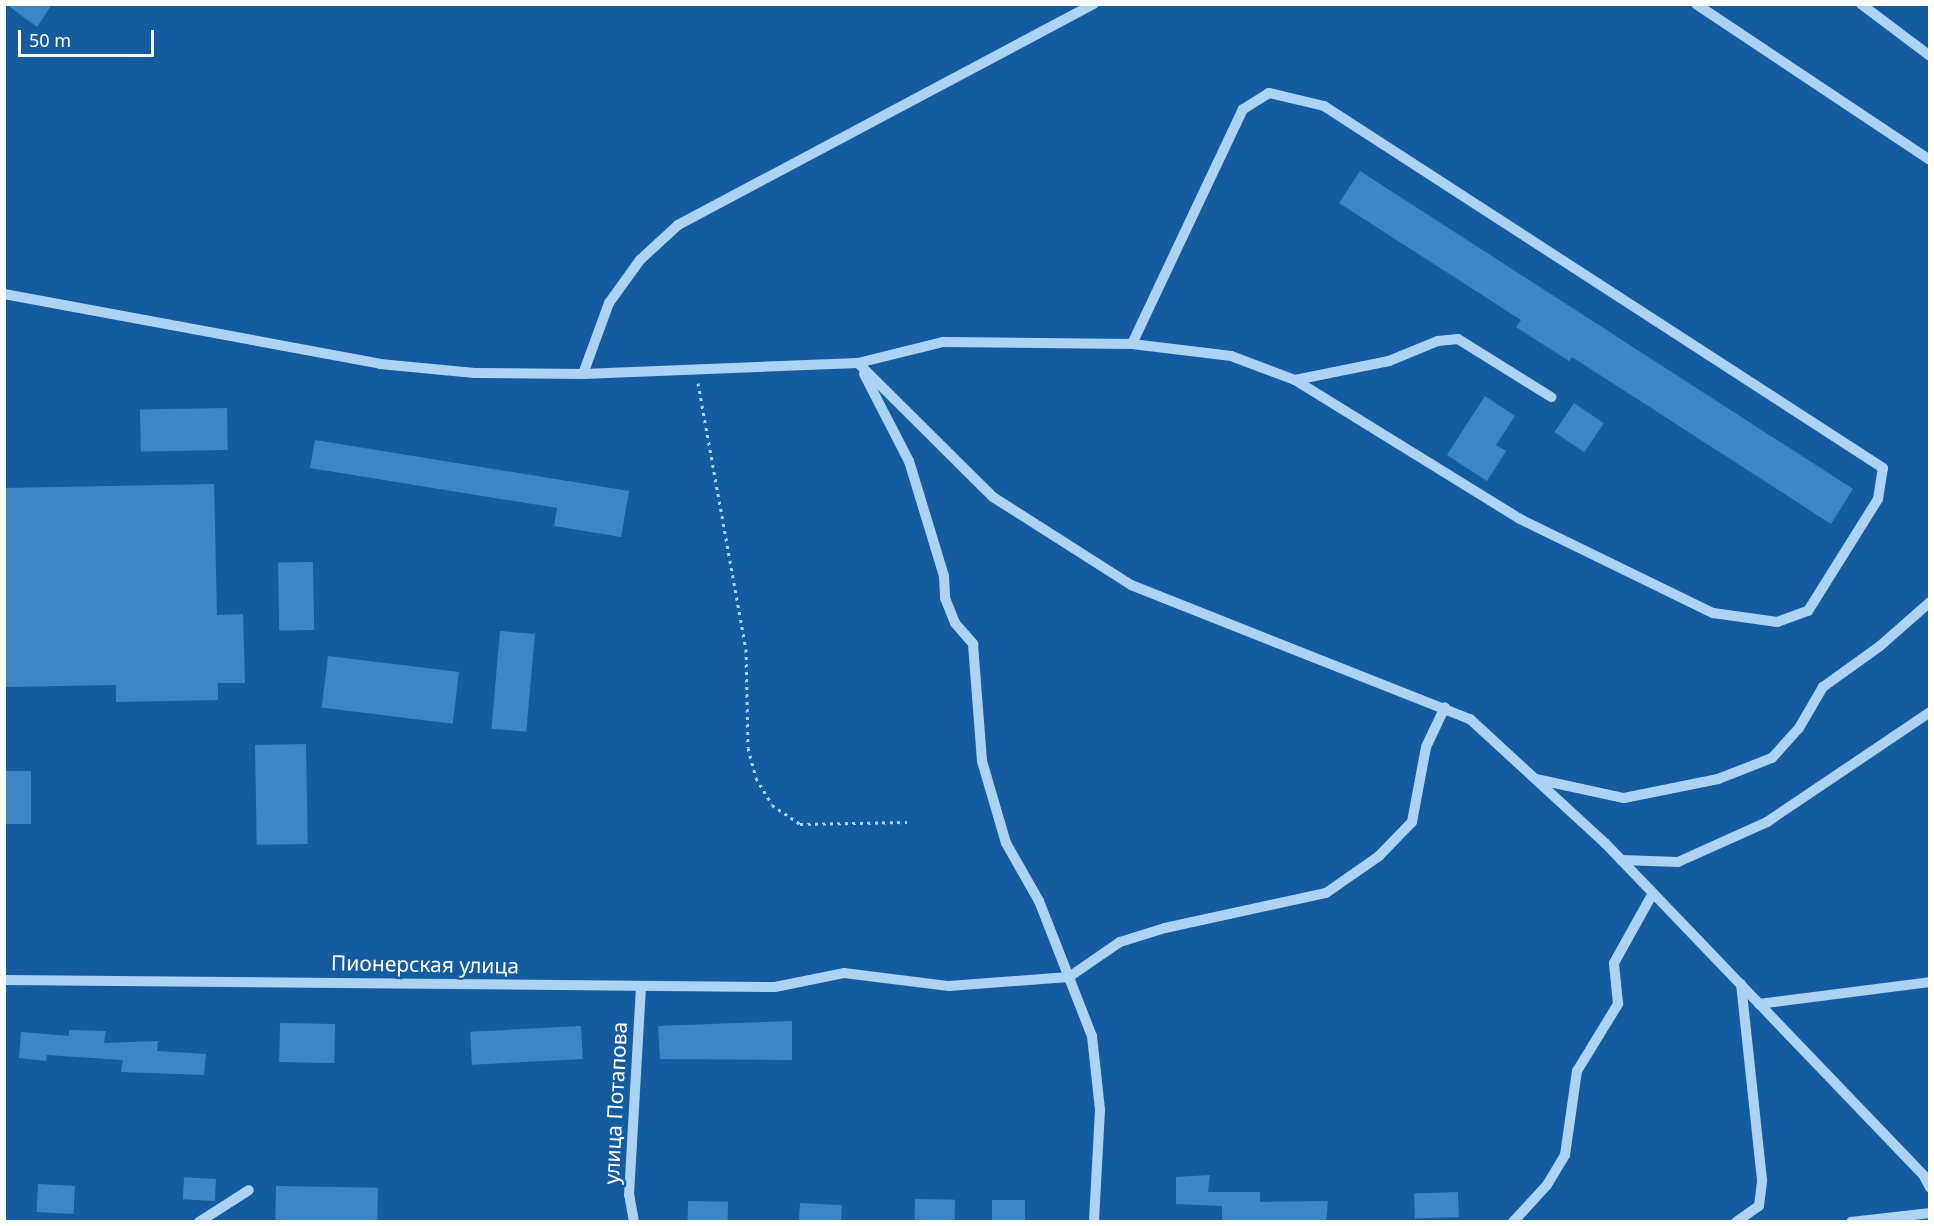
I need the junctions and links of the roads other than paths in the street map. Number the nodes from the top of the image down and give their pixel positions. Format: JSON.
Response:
{"nodes":[{"id":1,"x":1094,"y":4,"type":"edge"},
{"id":2,"x":1696,"y":4,"type":"edge"},
{"id":3,"x":1861,"y":4,"type":"edge"},
{"id":4,"x":1929,"y":56,"type":"edge"},
{"id":5,"x":1929,"y":160,"type":"edge"},
{"id":6,"x":4,"y":294,"type":"edge"},
{"id":7,"x":1132,"y":344,"type":"junction"},
{"id":8,"x":858,"y":363,"type":"junction"},
{"id":9,"x":583,"y":374,"type":"junction"},
{"id":10,"x":1295,"y":380,"type":"junction"},
{"id":11,"x":1551,"y":397,"type":"dead end"},
{"id":12,"x":1929,"y":602,"type":"edge"},
{"id":13,"x":1445,"y":707,"type":"junction"},
{"id":14,"x":1929,"y":712,"type":"edge"},
{"id":15,"x":1536,"y":779,"type":"junction"},
{"id":16,"x":1621,"y":860,"type":"junction"},
{"id":17,"x":1653,"y":893,"type":"junction"},
{"id":18,"x":1069,"y":977,"type":"junction"},
{"id":19,"x":4,"y":980,"type":"edge"},
{"id":20,"x":1929,"y":982,"type":"edge"},
{"id":21,"x":1741,"y":984,"type":"junction"},
{"id":22,"x":641,"y":986,"type":"junction"},
{"id":23,"x":1759,"y":1004,"type":"junction"},
{"id":24,"x":1929,"y":1188,"type":"edge"},
{"id":25,"x":249,"y":1190,"type":"dead end"},
{"id":26,"x":1929,"y":1213,"type":"edge"},
{"id":27,"x":199,"y":1221,"type":"edge"},
{"id":28,"x":633,"y":1221,"type":"edge"},
{"id":29,"x":1095,"y":1221,"type":"edge"},
{"id":30,"x":1513,"y":1221,"type":"edge"},
{"id":31,"x":1736,"y":1221,"type":"edge"},
{"id":32,"x":1851,"y":1221,"type":"edge"}],
"edges":[{"from":1,"to":9,"type":"street"},
{"from":2,"to":5,"type":"street"},
{"from":3,"to":4,"type":"street"},
{"from":6,"to":9,"type":"street"},
{"from":7,"to":8,"type":"street"},
{"from":7,"to":10,"type":"street"},
{"from":7,"to":10,"type":"street"},
{"from":8,"to":9,"type":"street"},
{"from":8,"to":13,"type":"street"},
{"from":8,"to":18,"type":"street"},
{"from":10,"to":11,"type":"street"},
{"from":12,"to":15,"type":"street"},
{"from":13,"to":15,"type":"street"},
{"from":13,"to":18,"type":"street"},
{"from":14,"to":16,"type":"street"},
{"from":15,"to":16,"type":"street"},
{"from":16,"to":17,"type":"street"},
{"from":17,"to":21,"type":"street"},
{"from":17,"to":30,"type":"street"},
{"from":18,"to":22,"type":"street","name":"Пионерская улица"},
{"from":18,"to":29,"type":"street"},
{"from":19,"to":22,"type":"street","name":"Пионерская улица"},
{"from":20,"to":23,"type":"street"},
{"from":21,"to":23,"type":"street"},
{"from":21,"to":31,"type":"street"},
{"from":22,"to":28,"type":"street","name":"улица Потапова"},
{"from":23,"to":24,"type":"street"},
{"from":25,"to":27,"type":"street"},
{"from":26,"to":32,"type":"street"}]}
